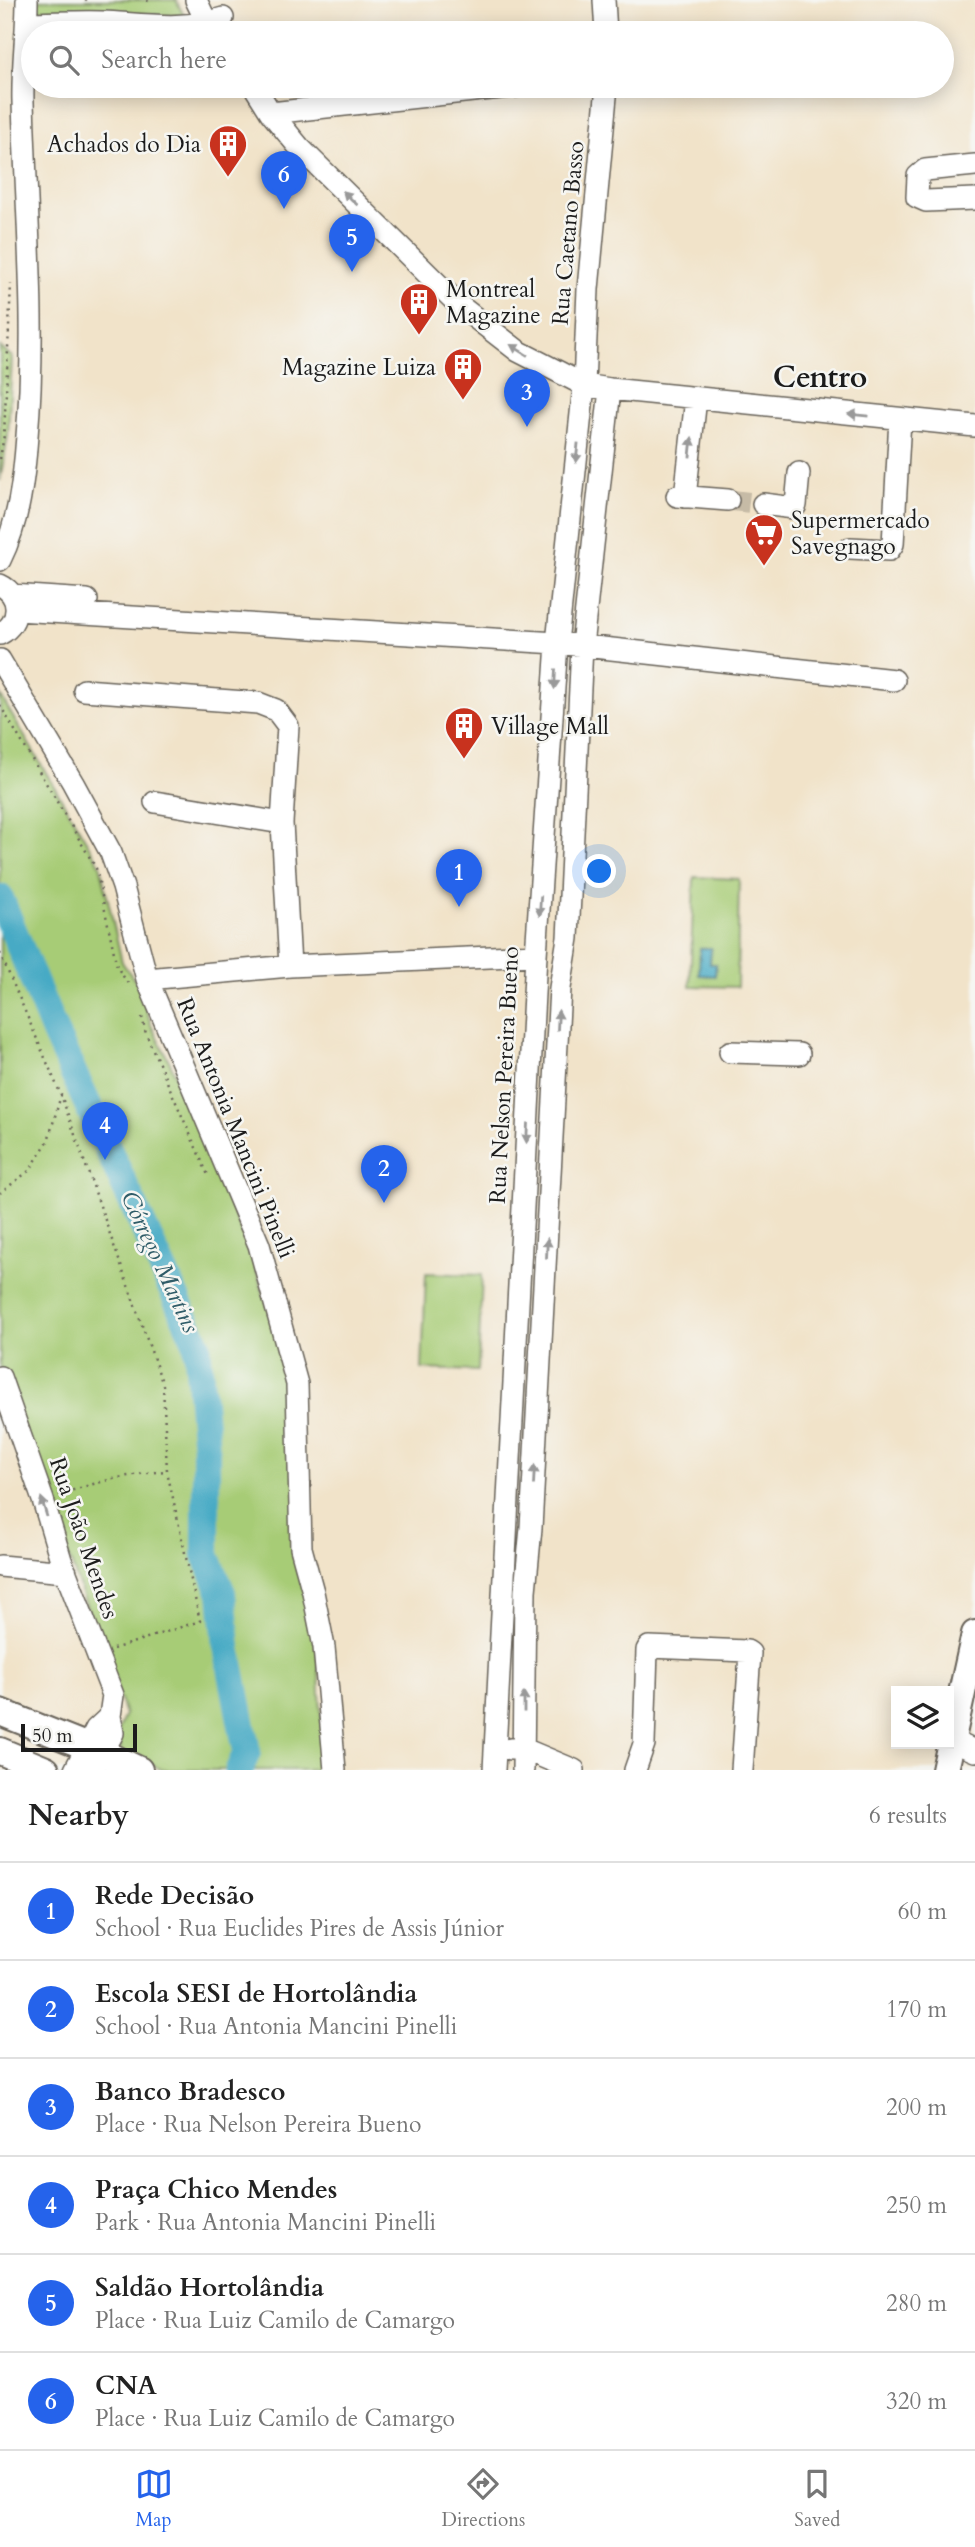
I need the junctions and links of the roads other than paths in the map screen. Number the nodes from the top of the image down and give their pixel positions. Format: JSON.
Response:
{"nodes":[{"id":1,"x":27,"y":0,"type":"edge"},
{"id":2,"x":196,"y":0,"type":"edge"},
{"id":3,"x":604,"y":0,"type":"edge"},
{"id":4,"x":27,"y":21,"type":"edge"},
{"id":5,"x":219,"y":21,"type":"edge"},
{"id":6,"x":605,"y":21,"type":"edge"},
{"id":7,"x":23,"y":98,"type":"edge"},
{"id":8,"x":262,"y":98,"type":"edge"},
{"id":9,"x":409,"y":98,"type":"edge"},
{"id":10,"x":606,"y":98,"type":"edge"},
{"id":11,"x":271,"y":113,"type":"junction"},
{"id":12,"x":975,"y":165,"type":"edge"},
{"id":13,"x":975,"y":199,"type":"edge"},
{"id":14,"x":584,"y":385,"type":"junction"},
{"id":15,"x":610,"y":389,"type":"junction"},
{"id":16,"x":696,"y":398,"type":"junction"},
{"id":17,"x":900,"y":419,"type":"junction"},
{"id":18,"x":975,"y":426,"type":"edge"},
{"id":19,"x":799,"y":473,"type":"dead end"},
{"id":20,"x":728,"y":500,"type":"tunnel mouth"},
{"id":21,"x":763,"y":504,"type":"tunnel mouth"},
{"id":22,"x":850,"y":548,"type":"dead end"},
{"id":23,"x":0,"y":560,"type":"edge"},
{"id":24,"x":10,"y":597,"type":"edge"},
{"id":25,"x":0,"y":634,"type":"edge"},
{"id":26,"x":558,"y":638,"type":"junction"},
{"id":27,"x":582,"y":646,"type":"junction"},
{"id":28,"x":0,"y":660,"type":"edge"},
{"id":29,"x":894,"y":680,"type":"dead end"},
{"id":30,"x":84,"y":690,"type":"dead end"},
{"id":31,"x":155,"y":802,"type":"dead end"},
{"id":32,"x":282,"y":823,"type":"junction"},
{"id":33,"x":536,"y":955,"type":"junction"},
{"id":34,"x":290,"y":966,"type":"junction"},
{"id":35,"x":141,"y":986,"type":"junction"},
{"id":36,"x":730,"y":1052,"type":"dead end"},
{"id":37,"x":799,"y":1054,"type":"dead end"},
{"id":38,"x":0,"y":1377,"type":"edge"},
{"id":39,"x":0,"y":1566,"type":"edge"},
{"id":40,"x":66,"y":1572,"type":"junction"},
{"id":41,"x":975,"y":1634,"type":"edge"},
{"id":42,"x":0,"y":1712,"type":"edge"},
{"id":43,"x":963,"y":1746,"type":"edge"},
{"id":44,"x":0,"y":1751,"type":"edge"},
{"id":45,"x":495,"y":1759,"type":"edge"},
{"id":46,"x":90,"y":1760,"type":"edge"},
{"id":47,"x":523,"y":1760,"type":"edge"},
{"id":48,"x":46,"y":1770,"type":"edge"},
{"id":49,"x":139,"y":1770,"type":"edge"},
{"id":50,"x":335,"y":1770,"type":"edge"},
{"id":51,"x":574,"y":1770,"type":"edge"},
{"id":52,"x":635,"y":1770,"type":"edge"},
{"id":53,"x":742,"y":1770,"type":"edge"},
{"id":54,"x":945,"y":1770,"type":"edge"}],
"edges":[{"from":1,"to":4,"type":"street"},
{"from":2,"to":5,"type":"street"},
{"from":3,"to":6,"type":"street"},
{"from":7,"to":23,"type":"street"},
{"from":8,"to":11,"type":"street"},
{"from":9,"to":11,"type":"street"},
{"from":10,"to":14,"type":"street","name":"Rua Caetano Basso"},
{"from":14,"to":11,"type":"street","one_way":true},
{"from":12,"to":13,"type":"street"},
{"from":14,"to":15,"type":"street"},
{"from":14,"to":26,"type":"street","name":"Rua Nelson Pereira Bueno","one_way":true},
{"from":15,"to":16,"type":"street"},
{"from":15,"to":27,"type":"street"},
{"from":17,"to":16,"type":"street","one_way":true},
{"from":20,"to":16,"type":"street","one_way":true},
{"from":17,"to":18,"type":"street"},
{"from":17,"to":22,"type":"street"},
{"from":19,"to":21,"type":"street"},
{"from":24,"to":25,"type":"street"},
{"from":24,"to":26,"type":"street"},
{"from":26,"to":27,"type":"street"},
{"from":26,"to":33,"type":"street","name":"Rua Nelson Pereira Bueno","one_way":true},
{"from":27,"to":29,"type":"street"},
{"from":47,"to":27,"type":"street","one_way":true},
{"from":28,"to":35,"type":"street","name":"Rua Antonia Mancini Pinelli"},
{"from":30,"to":32,"type":"street"},
{"from":31,"to":32,"type":"street"},
{"from":32,"to":34,"type":"street"},
{"from":33,"to":34,"type":"street"},
{"from":33,"to":45,"type":"street","name":"Rua Nelson Pereira Bueno","one_way":true},
{"from":34,"to":35,"type":"street"},
{"from":35,"to":50,"type":"street","name":"Rua Antonia Mancini Pinelli"},
{"from":36,"to":37,"type":"street"},
{"from":40,"to":38,"type":"street","name":"Rua João Mendes","one_way":true},
{"from":39,"to":40,"type":"street"},
{"from":40,"to":46,"type":"street","name":"Rua João Mendes"},
{"from":41,"to":43,"type":"main road"},
{"from":42,"to":46,"type":"main road"},
{"from":43,"to":54,"type":"main road"},
{"from":44,"to":48,"type":"main road"},
{"from":45,"to":47,"type":"street"},
{"from":46,"to":49,"type":"main road"},
{"from":47,"to":51,"type":"street"},
{"from":52,"to":53,"type":"street"}]}
